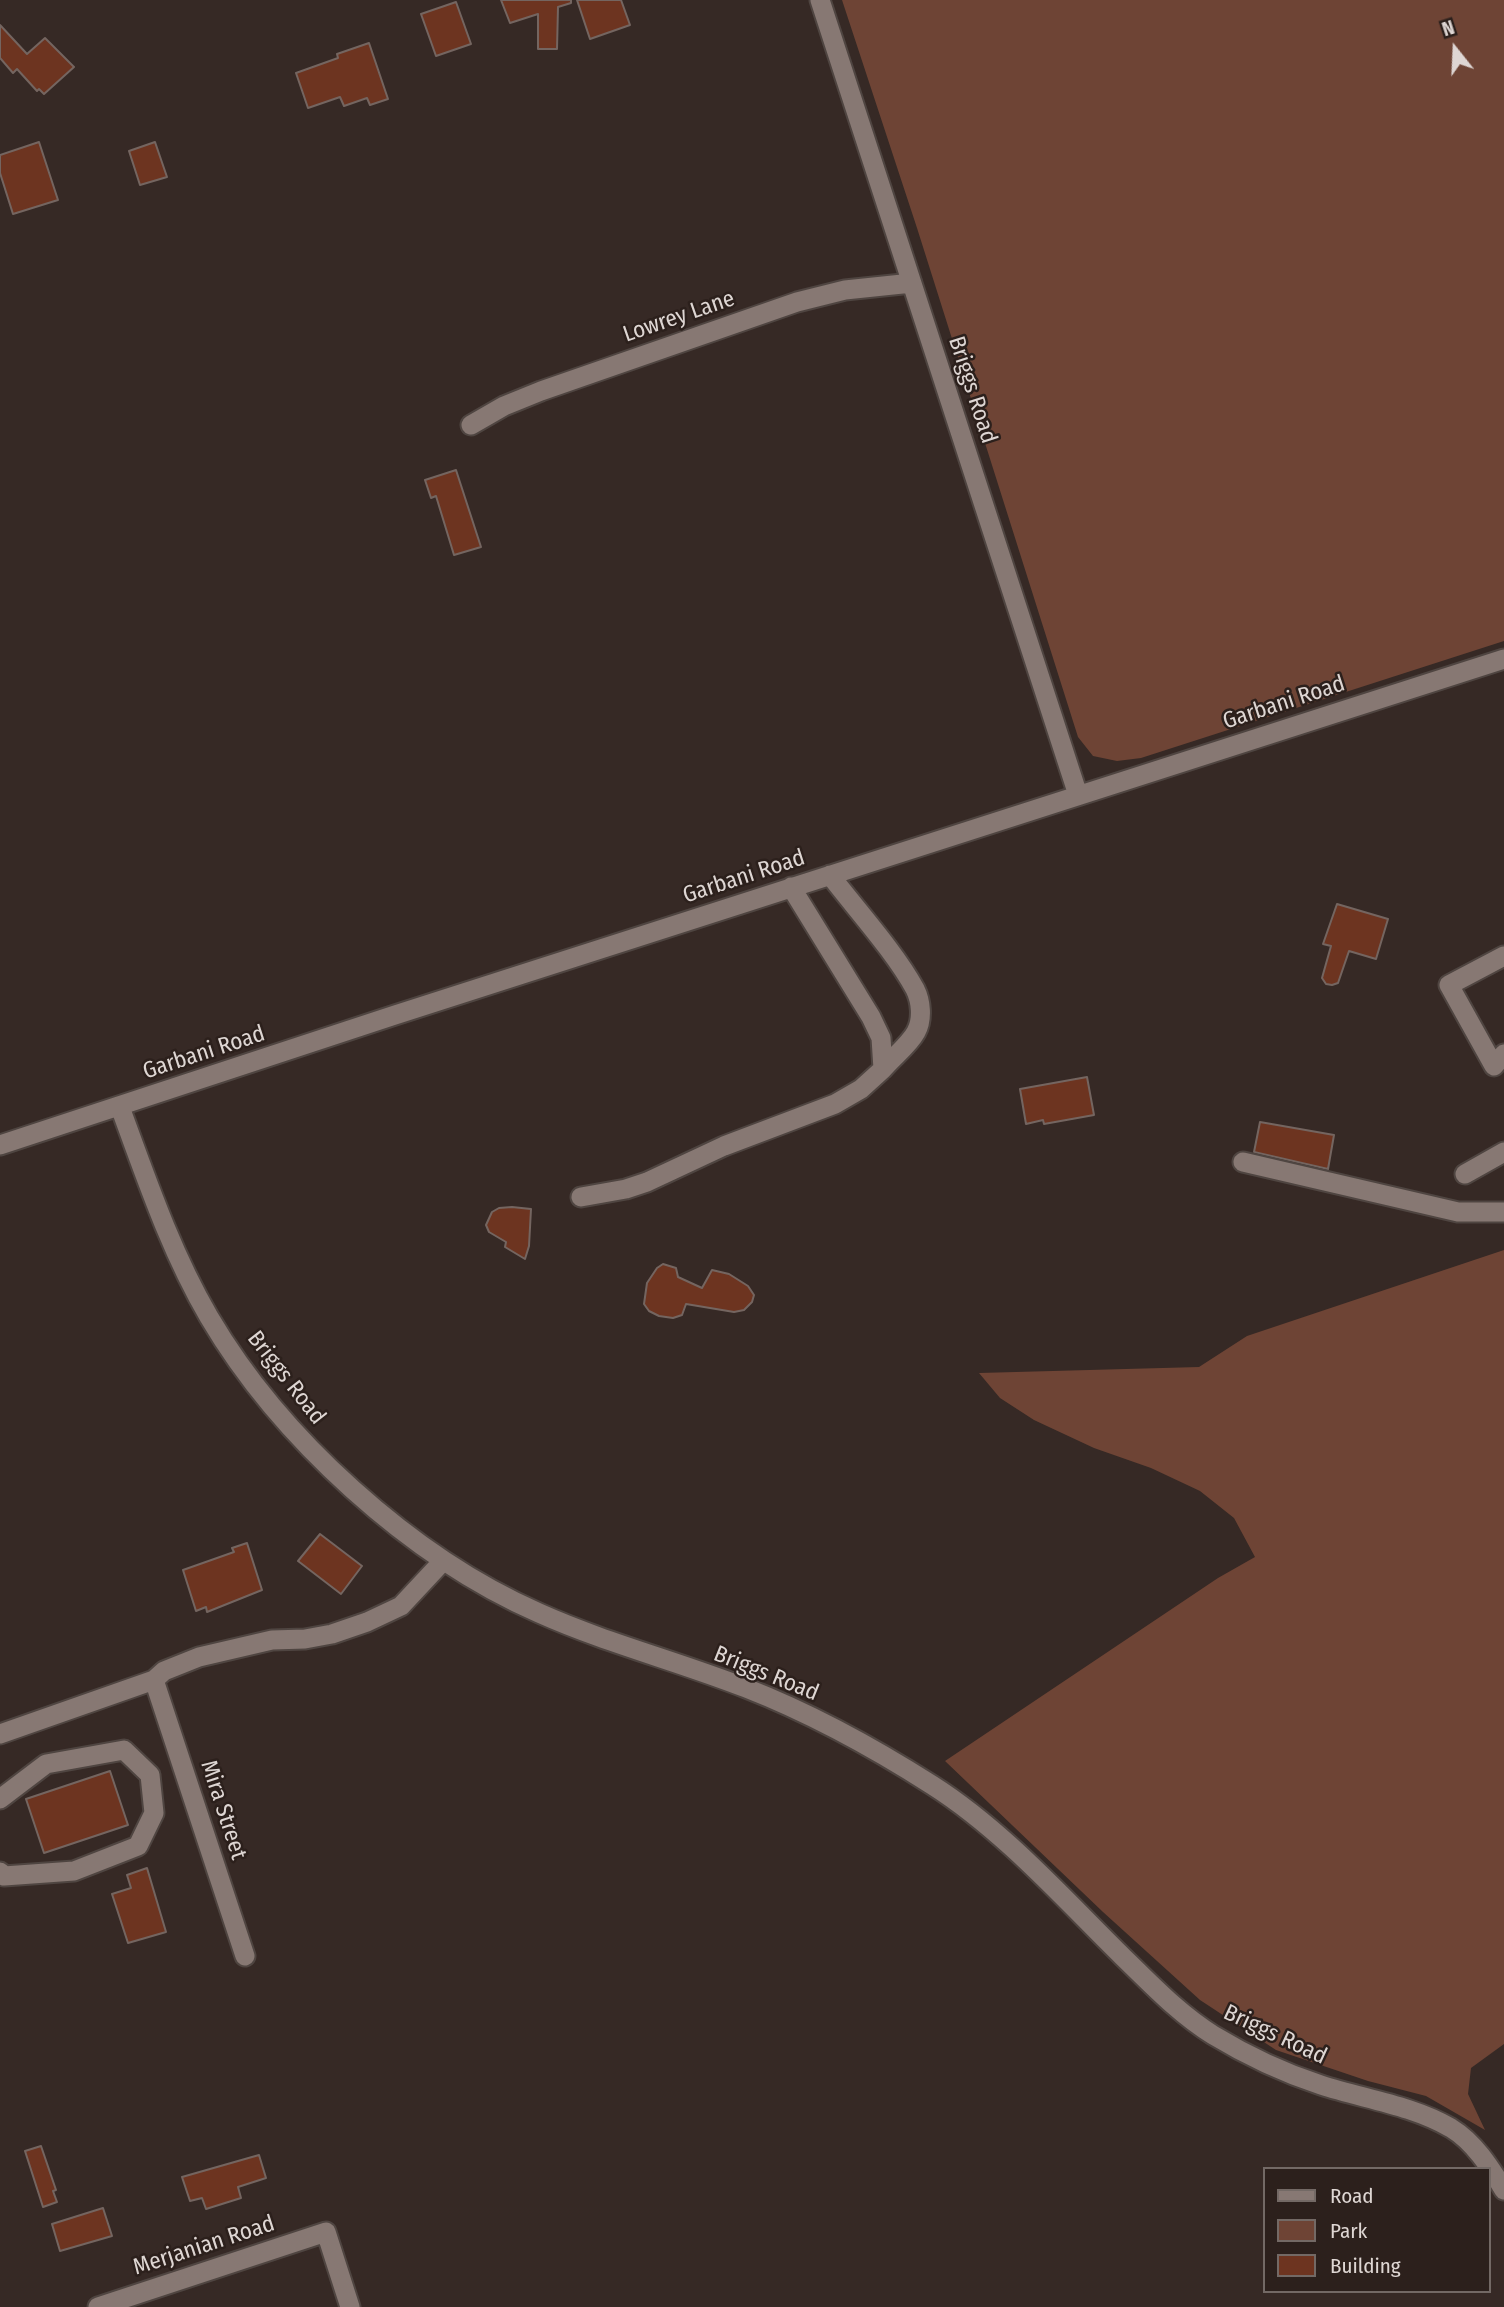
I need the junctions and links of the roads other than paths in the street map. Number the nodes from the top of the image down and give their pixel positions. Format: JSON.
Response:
{"nodes":[{"id":1,"x":820,"y":0,"type":"edge"},
{"id":2,"x":912,"y":283,"type":"junction"},
{"id":3,"x":471,"y":425,"type":"dead end"},
{"id":4,"x":1504,"y":659,"type":"edge"},
{"id":5,"x":1078,"y":794,"type":"junction"},
{"id":6,"x":830,"y":875,"type":"junction"},
{"id":7,"x":791,"y":887,"type":"junction"},
{"id":8,"x":1504,"y":956,"type":"edge"},
{"id":9,"x":1504,"y":1054,"type":"edge"},
{"id":10,"x":883,"y":1069,"type":"junction"},
{"id":11,"x":120,"y":1107,"type":"junction"},
{"id":12,"x":0,"y":1145,"type":"edge"},
{"id":13,"x":1504,"y":1152,"type":"edge"},
{"id":14,"x":1243,"y":1162,"type":"dead end"},
{"id":15,"x":1465,"y":1174,"type":"dead end"},
{"id":16,"x":581,"y":1197,"type":"dead end"},
{"id":17,"x":1504,"y":1212,"type":"edge"},
{"id":18,"x":443,"y":1561,"type":"junction"},
{"id":19,"x":154,"y":1680,"type":"junction"},
{"id":20,"x":0,"y":1734,"type":"edge"},
{"id":21,"x":0,"y":1799,"type":"edge"},
{"id":22,"x":0,"y":1872,"type":"edge"},
{"id":23,"x":245,"y":1956,"type":"dead end"},
{"id":24,"x":1504,"y":2190,"type":"edge"},
{"id":25,"x":98,"y":2307,"type":"edge"},
{"id":26,"x":350,"y":2307,"type":"edge"}],
"edges":[{"from":1,"to":2,"type":"street","name":"Briggs Road"},
{"from":2,"to":3,"type":"street","name":"Lowrey Lane"},
{"from":2,"to":5,"type":"street","name":"Briggs Road"},
{"from":4,"to":5,"type":"street","name":"Garbani Road"},
{"from":5,"to":6,"type":"street","name":"Garbani Road"},
{"from":6,"to":7,"type":"street","name":"Garbani Road"},
{"from":6,"to":10,"type":"street"},
{"from":7,"to":10,"type":"street"},
{"from":7,"to":11,"type":"street","name":"Garbani Road"},
{"from":8,"to":9,"type":"street"},
{"from":10,"to":16,"type":"street"},
{"from":11,"to":12,"type":"street","name":"Garbani Road"},
{"from":11,"to":18,"type":"street","name":"Briggs Road"},
{"from":13,"to":15,"type":"street"},
{"from":14,"to":17,"type":"street"},
{"from":18,"to":19,"type":"street"},
{"from":18,"to":24,"type":"street","name":"Briggs Road"},
{"from":19,"to":20,"type":"street"},
{"from":19,"to":23,"type":"street","name":"Mira Street"},
{"from":21,"to":22,"type":"street"},
{"from":25,"to":26,"type":"street","name":"Merjanian Road"}]}
